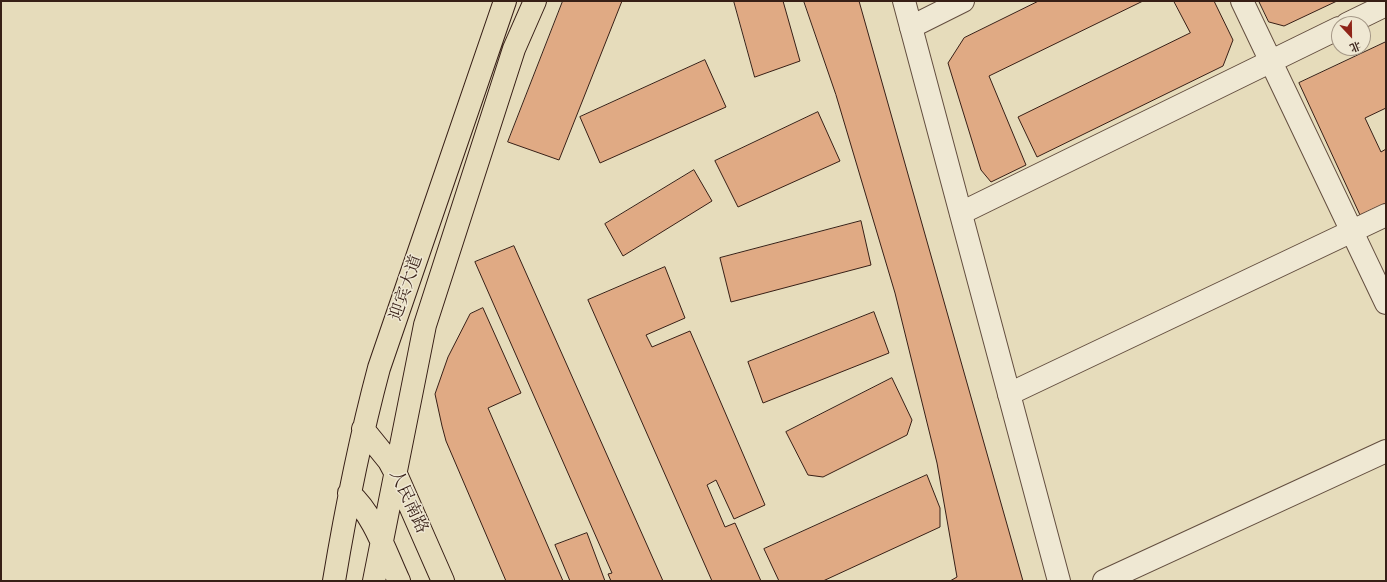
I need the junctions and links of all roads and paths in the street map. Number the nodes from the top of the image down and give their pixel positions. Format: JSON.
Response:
{"nodes":[{"id":1,"x":506,"y":1,"type":"edge"},
{"id":2,"x":536,"y":1,"type":"edge"},
{"id":3,"x":904,"y":1,"type":"edge"},
{"id":4,"x":963,"y":1,"type":"edge"},
{"id":5,"x":1242,"y":1,"type":"edge"},
{"id":6,"x":1386,"y":5,"type":"edge"},
{"id":7,"x":1363,"y":16,"type":"edge"},
{"id":8,"x":911,"y":27,"type":"junction"},
{"id":9,"x":1331,"y":32,"type":"edge"},
{"id":10,"x":1271,"y":62,"type":"junction"},
{"id":11,"x":961,"y":213,"type":"junction"},
{"id":12,"x":1386,"y":215,"type":"edge"},
{"id":13,"x":1351,"y":231,"type":"junction"},
{"id":14,"x":1386,"y":303,"type":"edge"},
{"id":15,"x":1009,"y":394,"type":"junction"},
{"id":16,"x":363,"y":429,"type":"junction"},
{"id":17,"x":1386,"y":451,"type":"edge"},
{"id":18,"x":396,"y":474,"type":"junction"},
{"id":19,"x":349,"y":493,"type":"junction"},
{"id":20,"x":381,"y":544,"type":"junction"},
{"id":21,"x":334,"y":581,"type":"edge"},
{"id":22,"x":374,"y":581,"type":"edge"},
{"id":23,"x":398,"y":581,"type":"edge"},
{"id":24,"x":443,"y":581,"type":"edge"},
{"id":25,"x":1059,"y":581,"type":"edge"},
{"id":26,"x":1104,"y":581,"type":"edge"}],
"edges":[{"from":1,"to":16,"type":"main road","name":"迎宾大道"},
{"from":2,"to":18,"type":"main road","name":"迎宾大道"},
{"from":3,"to":8,"type":"street"},
{"from":4,"to":8,"type":"street"},
{"from":5,"to":10,"type":"street"},
{"from":6,"to":7,"type":"street"},
{"from":8,"to":11,"type":"street"},
{"from":9,"to":10,"type":"street"},
{"from":10,"to":11,"type":"street"},
{"from":10,"to":13,"type":"street"},
{"from":11,"to":15,"type":"street"},
{"from":12,"to":13,"type":"street"},
{"from":13,"to":14,"type":"street"},
{"from":13,"to":15,"type":"street"},
{"from":15,"to":25,"type":"street"},
{"from":16,"to":18,"type":"main road","name":"人民南路"},
{"from":16,"to":19,"type":"main road","name":"迎宾大道"},
{"from":17,"to":26,"type":"street"},
{"from":18,"to":20,"type":"main road","name":"迎宾大道"},
{"from":18,"to":24,"type":"main road","name":"人民南路"},
{"from":19,"to":20,"type":"main road"},
{"from":19,"to":21,"type":"main road","name":"迎宾大道"},
{"from":20,"to":22,"type":"main road","name":"迎宾大道"},
{"from":20,"to":23,"type":"main road"}]}
